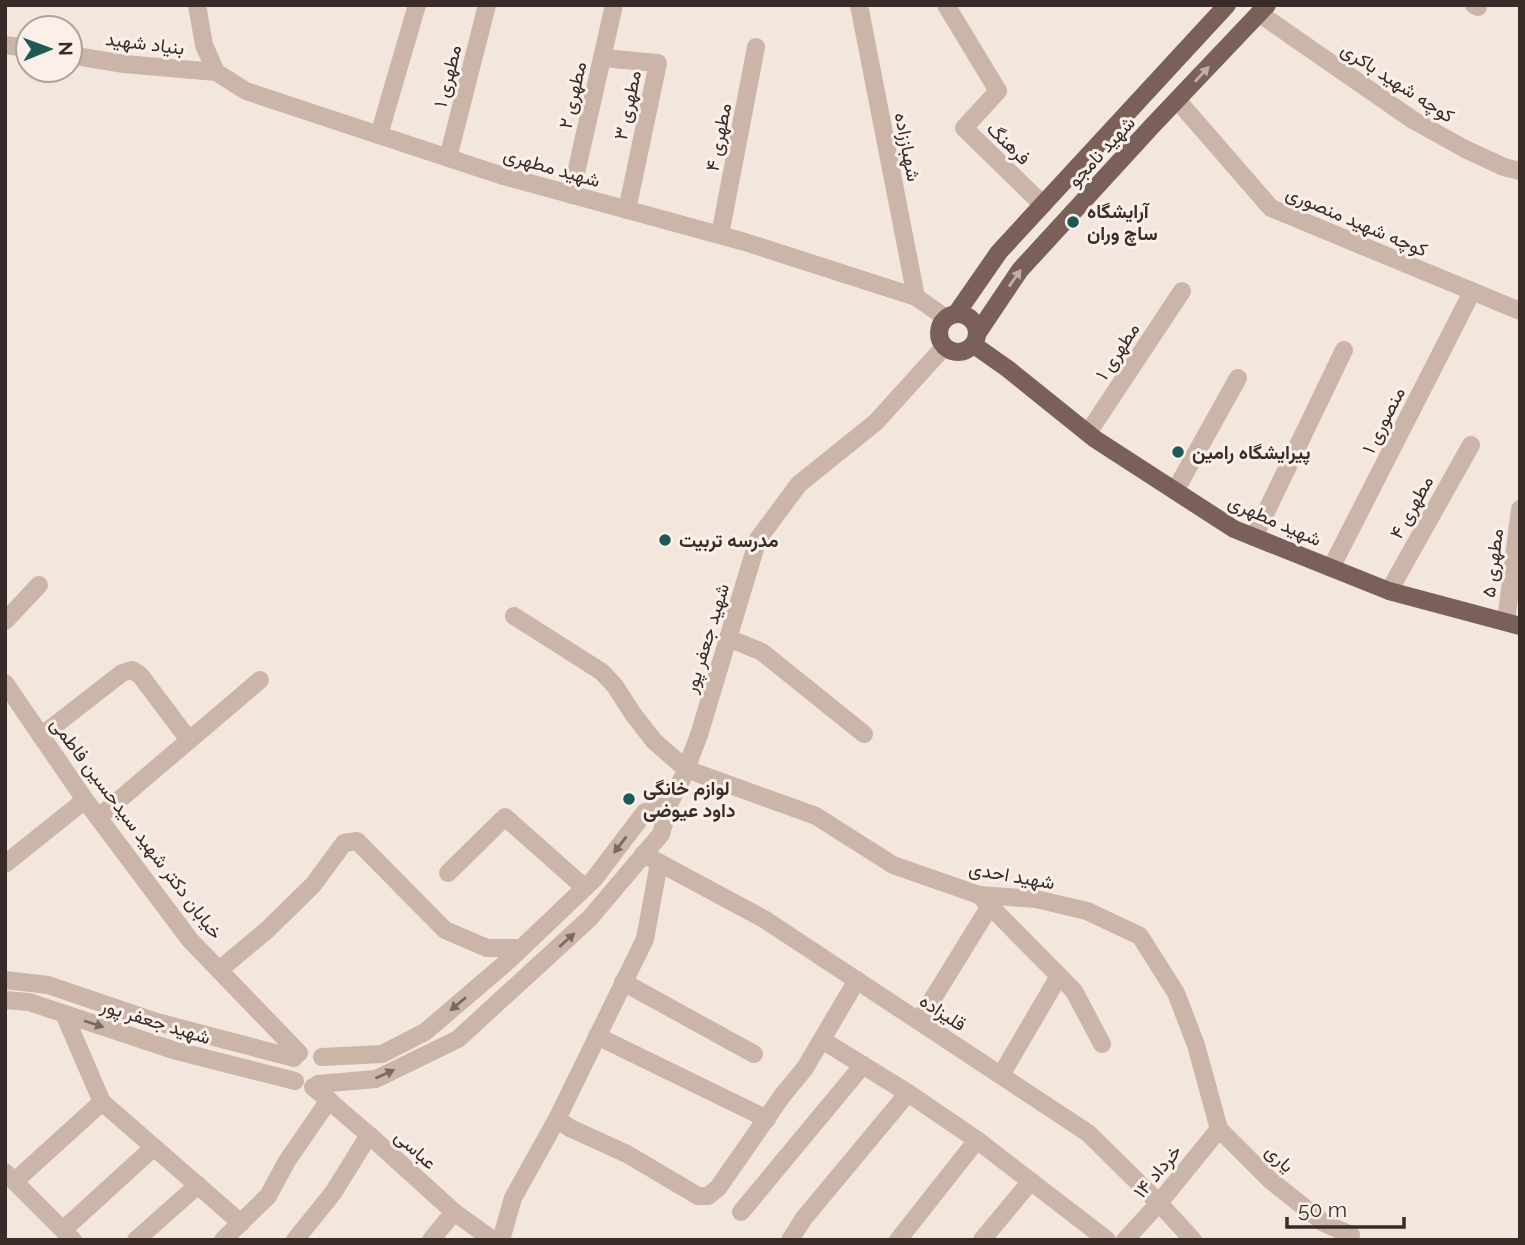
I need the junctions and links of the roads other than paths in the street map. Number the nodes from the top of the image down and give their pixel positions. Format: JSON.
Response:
{"nodes":[{"id":1,"x":197,"y":5,"type":"edge"},
{"id":2,"x":417,"y":5,"type":"edge"},
{"id":3,"x":487,"y":5,"type":"edge"},
{"id":4,"x":614,"y":5,"type":"edge"},
{"id":5,"x":859,"y":5,"type":"edge"},
{"id":6,"x":946,"y":5,"type":"edge"},
{"id":7,"x":1227,"y":5,"type":"edge"},
{"id":8,"x":1263,"y":10,"type":"edge"},
{"id":9,"x":757,"y":47,"type":"dead end"},
{"id":10,"x":84,"y":57,"type":"edge"},
{"id":11,"x":602,"y":58,"type":"junction"},
{"id":12,"x":216,"y":72,"type":"junction"},
{"id":13,"x":1178,"y":101,"type":"junction"},
{"id":14,"x":379,"y":135,"type":"junction"},
{"id":15,"x":448,"y":158,"type":"junction"},
{"id":16,"x":1518,"y":164,"type":"edge"},
{"id":17,"x":571,"y":195,"type":"junction"},
{"id":18,"x":1043,"y":205,"type":"junction"},
{"id":19,"x":627,"y":210,"type":"junction"},
{"id":20,"x":720,"y":235,"type":"junction"},
{"id":21,"x":1182,"y":291,"type":"dead end"},
{"id":22,"x":1472,"y":292,"type":"junction"},
{"id":23,"x":916,"y":297,"type":"junction"},
{"id":24,"x":1520,"y":311,"type":"edge"},
{"id":25,"x":951,"y":316,"type":"junction"},
{"id":26,"x":975,"y":340,"type":"junction"},
{"id":27,"x":944,"y":347,"type":"junction"},
{"id":28,"x":1344,"y":349,"type":"dead end"},
{"id":29,"x":1238,"y":378,"type":"dead end"},
{"id":30,"x":1088,"y":433,"type":"junction"},
{"id":31,"x":1471,"y":445,"type":"dead end"},
{"id":32,"x":1175,"y":491,"type":"junction"},
{"id":33,"x":1520,"y":509,"type":"edge"},
{"id":34,"x":1254,"y":537,"type":"junction"},
{"id":35,"x":1331,"y":568,"type":"junction"},
{"id":36,"x":39,"y":585,"type":"dead end"},
{"id":37,"x":1388,"y":591,"type":"junction"},
{"id":38,"x":514,"y":616,"type":"dead end"},
{"id":39,"x":5,"y":621,"type":"edge"},
{"id":40,"x":1513,"y":624,"type":"edge"},
{"id":41,"x":728,"y":638,"type":"junction"},
{"id":42,"x":260,"y":680,"type":"dead end"},
{"id":43,"x":5,"y":683,"type":"edge"},
{"id":44,"x":864,"y":734,"type":"dead end"},
{"id":45,"x":41,"y":736,"type":"junction"},
{"id":46,"x":189,"y":740,"type":"junction"},
{"id":47,"x":686,"y":769,"type":"junction"},
{"id":48,"x":85,"y":800,"type":"junction"},
{"id":49,"x":670,"y":802,"type":"junction"},
{"id":50,"x":99,"y":817,"type":"junction"},
{"id":51,"x":651,"y":859,"type":"junction"},
{"id":52,"x":5,"y":864,"type":"edge"},
{"id":53,"x":447,"y":873,"type":"dead end"},
{"id":54,"x":585,"y":888,"type":"junction"},
{"id":55,"x":984,"y":900,"type":"junction"},
{"id":56,"x":522,"y":948,"type":"junction"},
{"id":57,"x":219,"y":970,"type":"junction"},
{"id":58,"x":1059,"y":976,"type":"junction"},
{"id":59,"x":5,"y":980,"type":"edge"},
{"id":60,"x":857,"y":980,"type":"junction"},
{"id":61,"x":623,"y":982,"type":"junction"},
{"id":62,"x":5,"y":1000,"type":"edge"},
{"id":63,"x":64,"y":1014,"type":"junction"},
{"id":64,"x":919,"y":1021,"type":"junction"},
{"id":65,"x":597,"y":1035,"type":"junction"},
{"id":66,"x":822,"y":1040,"type":"junction"},
{"id":67,"x":1102,"y":1044,"type":"dead end"},
{"id":68,"x":754,"y":1054,"type":"dead end"},
{"id":69,"x":296,"y":1056,"type":"junction"},
{"id":70,"x":322,"y":1057,"type":"junction"},
{"id":71,"x":863,"y":1065,"type":"junction"},
{"id":72,"x":1001,"y":1075,"type":"junction"},
{"id":73,"x":309,"y":1084,"type":"junction"},
{"id":74,"x":908,"y":1093,"type":"junction"},
{"id":75,"x":329,"y":1100,"type":"junction"},
{"id":76,"x":103,"y":1102,"type":"junction"},
{"id":77,"x":556,"y":1119,"type":"junction"},
{"id":78,"x":766,"y":1119,"type":"junction"},
{"id":79,"x":1219,"y":1129,"type":"junction"},
{"id":80,"x":369,"y":1135,"type":"junction"},
{"id":81,"x":977,"y":1140,"type":"junction"},
{"id":82,"x":154,"y":1147,"type":"junction"},
{"id":83,"x":10,"y":1177,"type":"edge"},
{"id":84,"x":1031,"y":1181,"type":"junction"},
{"id":85,"x":198,"y":1185,"type":"junction"},
{"id":86,"x":1159,"y":1203,"type":"junction"},
{"id":87,"x":454,"y":1212,"type":"junction"},
{"id":88,"x":741,"y":1212,"type":"dead end"},
{"id":89,"x":242,"y":1223,"type":"junction"},
{"id":90,"x":68,"y":1235,"type":"edge"},
{"id":91,"x":1349,"y":1238,"type":"edge"},
{"id":92,"x":136,"y":1240,"type":"edge"},
{"id":93,"x":223,"y":1240,"type":"edge"},
{"id":94,"x":295,"y":1240,"type":"edge"},
{"id":95,"x":431,"y":1240,"type":"edge"},
{"id":96,"x":493,"y":1240,"type":"edge"},
{"id":97,"x":501,"y":1240,"type":"edge"},
{"id":98,"x":790,"y":1240,"type":"edge"},
{"id":99,"x":898,"y":1240,"type":"edge"},
{"id":100,"x":982,"y":1240,"type":"edge"},
{"id":101,"x":1107,"y":1240,"type":"edge"},
{"id":102,"x":1125,"y":1240,"type":"edge"},
{"id":103,"x":1193,"y":1240,"type":"edge"}],
"edges":[{"from":1,"to":12,"type":"street"},
{"from":2,"to":14,"type":"street"},
{"from":3,"to":15,"type":"street","name":"مطهری ۱"},
{"from":4,"to":11,"type":"street","name":"مطهری ۲"},
{"from":5,"to":23,"type":"street","name":"شهباززاده"},
{"from":6,"to":18,"type":"street","name":"فرهنگ"},
{"from":7,"to":18,"type":"main road","name":"شهید نامجو"},
{"from":13,"to":8,"type":"main road","name":"شهید نامجو","one_way":true},
{"from":8,"to":16,"type":"street","name":"کوچه شهید باکری"},
{"from":9,"to":20,"type":"street","name":"مطهری ۴"},
{"from":10,"to":12,"type":"street","name":"بنیاد شهید"},
{"from":11,"to":17,"type":"street","name":"مطهری ۲"},
{"from":11,"to":19,"type":"street","name":"مطهری ۳"},
{"from":12,"to":14,"type":"street","name":"شهید مطهری"},
{"from":13,"to":22,"type":"street","name":"کوچه شهید منصوری"},
{"from":26,"to":13,"type":"main road","name":"شهید نامجو","one_way":true},
{"from":14,"to":15,"type":"street","name":"شهید مطهری"},
{"from":15,"to":17,"type":"street","name":"شهید مطهری"},
{"from":17,"to":19,"type":"street","name":"شهید مطهری"},
{"from":18,"to":25,"type":"main road","name":"شهید نامجو"},
{"from":19,"to":20,"type":"street","name":"شهید مطهری"},
{"from":20,"to":23,"type":"street","name":"شهید مطهری"},
{"from":21,"to":30,"type":"street","name":"مطهری ۱"},
{"from":22,"to":24,"type":"street","name":"کوچه شهید منصوری"},
{"from":22,"to":35,"type":"street","name":"منصوری ۱"},
{"from":23,"to":25,"type":"street","name":"شهید مطهری"},
{"from":25,"to":26,"type":"main road"},
{"from":25,"to":27,"type":"main road"},
{"from":26,"to":27,"type":"main road"},
{"from":26,"to":30,"type":"main road","name":"شهید مطهری"},
{"from":27,"to":41,"type":"street","name":"شهید جعفر پور"},
{"from":28,"to":34,"type":"street"},
{"from":29,"to":32,"type":"street"},
{"from":30,"to":32,"type":"main road","name":"شهید مطهری"},
{"from":31,"to":37,"type":"street","name":"مطهری ۴"},
{"from":32,"to":34,"type":"main road","name":"شهید مطهری"},
{"from":33,"to":40,"type":"street","name":"مطهری ۵"},
{"from":34,"to":35,"type":"main road","name":"شهید مطهری"},
{"from":35,"to":37,"type":"main road","name":"شهید مطهری"},
{"from":36,"to":39,"type":"street"},
{"from":37,"to":40,"type":"main road","name":"شهید مطهری"},
{"from":38,"to":47,"type":"street"},
{"from":41,"to":44,"type":"street"},
{"from":41,"to":47,"type":"street","name":"شهید جعفر پور"},
{"from":42,"to":46,"type":"street"},
{"from":43,"to":45,"type":"street","name":"خیابان دکتر شهید سیدحسین فاطمی"},
{"from":45,"to":46,"type":"street"},
{"from":45,"to":48,"type":"street","name":"خیابان دکتر شهید سیدحسین فاطمی"},
{"from":46,"to":50,"type":"street"},
{"from":47,"to":49,"type":"street","name":"شهید جعفر پور"},
{"from":47,"to":55,"type":"street","name":"شهید احدی"},
{"from":48,"to":50,"type":"street","name":"خیابان دکتر شهید سیدحسین فاطمی"},
{"from":48,"to":52,"type":"street"},
{"from":49,"to":51,"type":"street","name":"شهید جعفر پور"},
{"from":49,"to":54,"type":"street","one_way":true},
{"from":50,"to":57,"type":"street","name":"خیابان دکتر شهید سیدحسین فاطمی"},
{"from":51,"to":60,"type":"street","name":"قلیزاده"},
{"from":51,"to":61,"type":"street"},
{"from":73,"to":51,"type":"street","name":"شهید جعفر پور","one_way":true},
{"from":53,"to":54,"type":"street"},
{"from":54,"to":56,"type":"street"},
{"from":55,"to":58,"type":"street"},
{"from":55,"to":64,"type":"street"},
{"from":55,"to":79,"type":"street","name":"شهید احدی"},
{"from":56,"to":57,"type":"street"},
{"from":56,"to":70,"type":"street","one_way":true},
{"from":57,"to":69,"type":"street","name":"خیابان دکتر شهید سیدحسین فاطمی"},
{"from":58,"to":67,"type":"street"},
{"from":58,"to":72,"type":"street"},
{"from":59,"to":69,"type":"street","name":"شهید جعفر پور"},
{"from":60,"to":64,"type":"street","name":"قلیزاده"},
{"from":60,"to":66,"type":"street"},
{"from":61,"to":65,"type":"street"},
{"from":61,"to":68,"type":"street"},
{"from":62,"to":63,"type":"street","name":"شهید جعفر پور"},
{"from":63,"to":73,"type":"street","name":"شهید جعفر پور","one_way":true},
{"from":63,"to":76,"type":"street"},
{"from":64,"to":72,"type":"street","name":"قلیزاده"},
{"from":65,"to":77,"type":"street"},
{"from":65,"to":78,"type":"street"},
{"from":66,"to":71,"type":"street"},
{"from":66,"to":78,"type":"street"},
{"from":69,"to":70,"type":"street"},
{"from":69,"to":73,"type":"street"},
{"from":70,"to":73,"type":"street"},
{"from":71,"to":74,"type":"street"},
{"from":71,"to":88,"type":"street"},
{"from":72,"to":86,"type":"street","name":"قلیزاده"},
{"from":73,"to":75,"type":"street","name":"عباسی"},
{"from":74,"to":81,"type":"street"},
{"from":74,"to":98,"type":"street"},
{"from":75,"to":80,"type":"street","name":"عباسی"},
{"from":75,"to":89,"type":"street"},
{"from":76,"to":82,"type":"street"},
{"from":76,"to":83,"type":"street"},
{"from":77,"to":78,"type":"street"},
{"from":77,"to":97,"type":"street"},
{"from":79,"to":86,"type":"street","name":"۱۴ خرداد"},
{"from":79,"to":91,"type":"street","name":"یاری"},
{"from":80,"to":87,"type":"street","name":"عباسی"},
{"from":80,"to":94,"type":"street"},
{"from":81,"to":84,"type":"street"},
{"from":81,"to":99,"type":"street"},
{"from":82,"to":85,"type":"street"},
{"from":82,"to":90,"type":"street"},
{"from":83,"to":90,"type":"street"},
{"from":84,"to":100,"type":"street"},
{"from":84,"to":101,"type":"street"},
{"from":85,"to":89,"type":"street"},
{"from":85,"to":92,"type":"street"},
{"from":86,"to":102,"type":"street","name":"۱۴ خرداد"},
{"from":86,"to":103,"type":"street","name":"قلیزاده"},
{"from":87,"to":95,"type":"street"},
{"from":87,"to":96,"type":"street","name":"عباسی"},
{"from":89,"to":93,"type":"street"}]}
